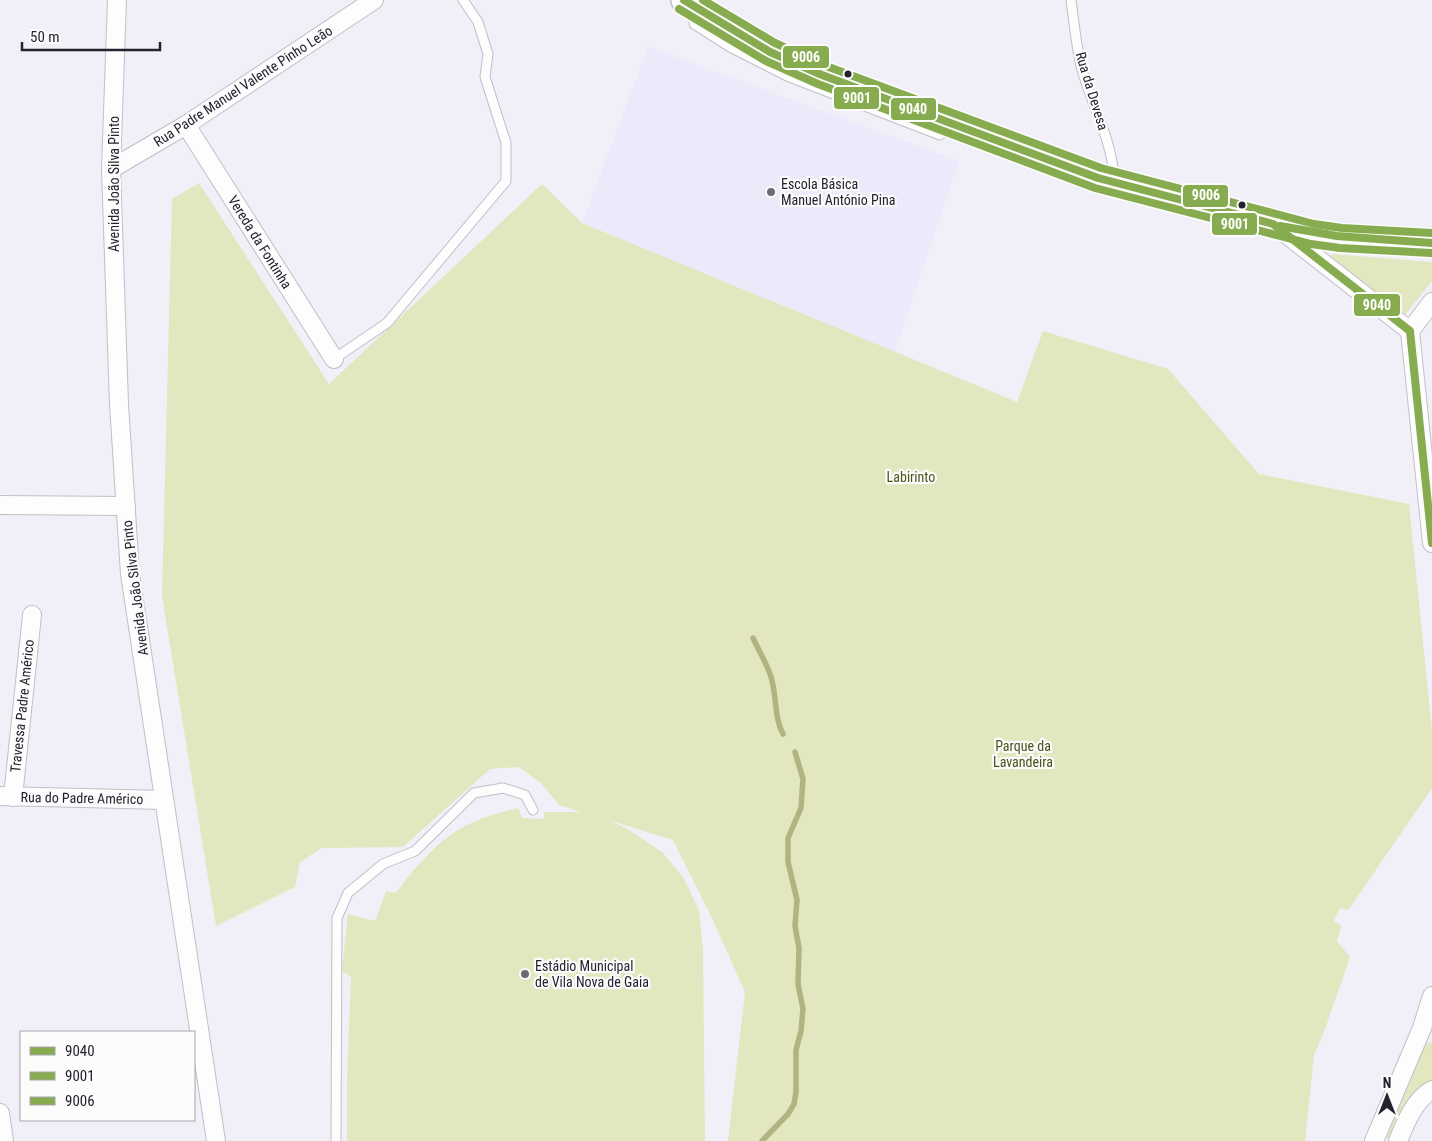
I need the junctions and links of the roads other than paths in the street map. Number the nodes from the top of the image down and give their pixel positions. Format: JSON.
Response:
{"nodes":[{"id":1,"x":117,"y":0,"type":"edge"},
{"id":2,"x":374,"y":0,"type":"edge"},
{"id":3,"x":462,"y":0,"type":"edge"},
{"id":4,"x":1071,"y":0,"type":"edge"},
{"id":5,"x":689,"y":3,"type":"edge"},
{"id":6,"x":186,"y":125,"type":"junction"},
{"id":7,"x":111,"y":169,"type":"junction"},
{"id":8,"x":1114,"y":182,"type":"junction"},
{"id":9,"x":1274,"y":224,"type":"junction"},
{"id":10,"x":1432,"y":243,"type":"edge"},
{"id":11,"x":1432,"y":302,"type":"edge"},
{"id":12,"x":1410,"y":331,"type":"junction"},
{"id":13,"x":334,"y":359,"type":"joint"},
{"id":14,"x":0,"y":505,"type":"edge"},
{"id":15,"x":126,"y":506,"type":"junction"},
{"id":16,"x":1432,"y":543,"type":"edge"},
{"id":17,"x":32,"y":615,"type":"dead end"},
{"id":18,"x":7,"y":796,"type":"edge"},
{"id":19,"x":164,"y":800,"type":"junction"},
{"id":20,"x":532,"y":810,"type":"dead end"},
{"id":21,"x":1432,"y":996,"type":"edge"},
{"id":22,"x":1427,"y":1028,"type":"edge"},
{"id":23,"x":1432,"y":1090,"type":"edge"},
{"id":24,"x":0,"y":1113,"type":"edge"},
{"id":25,"x":4,"y":1141,"type":"edge"},
{"id":26,"x":216,"y":1141,"type":"edge"},
{"id":27,"x":336,"y":1141,"type":"edge"},
{"id":28,"x":1374,"y":1141,"type":"edge"},
{"id":29,"x":1398,"y":1141,"type":"edge"}],
"edges":[{"from":1,"to":7,"type":"street","name":"Avenida João Silva Pinto"},
{"from":2,"to":6,"type":"street","name":"Rua Padre Manuel Valente Pinho Leão"},
{"from":3,"to":13,"type":"lane"},
{"from":4,"to":8,"type":"lane","name":"Rua da Devesa"},
{"from":5,"to":8,"type":"main road"},
{"from":6,"to":7,"type":"street","name":"Rua Padre Manuel Valente Pinho Leão"},
{"from":6,"to":13,"type":"street","name":"Vereda da Fontinha"},
{"from":7,"to":15,"type":"street","name":"Avenida João Silva Pinto"},
{"from":8,"to":9,"type":"main road"},
{"from":9,"to":10,"type":"main road"},
{"from":9,"to":12,"type":"street"},
{"from":11,"to":12,"type":"street"},
{"from":12,"to":16,"type":"street"},
{"from":14,"to":15,"type":"street"},
{"from":15,"to":19,"type":"street","name":"Avenida João Silva Pinto"},
{"from":17,"to":18,"type":"street","name":"Travessa Padre Américo"},
{"from":18,"to":19,"type":"street","name":"Rua do Padre Américo"},
{"from":19,"to":26,"type":"street","name":"Avenida João Silva Pinto"},
{"from":20,"to":27,"type":"lane"},
{"from":21,"to":22,"type":"street"},
{"from":22,"to":28,"type":"street"},
{"from":23,"to":29,"type":"street"},
{"from":24,"to":25,"type":"street"}]}
